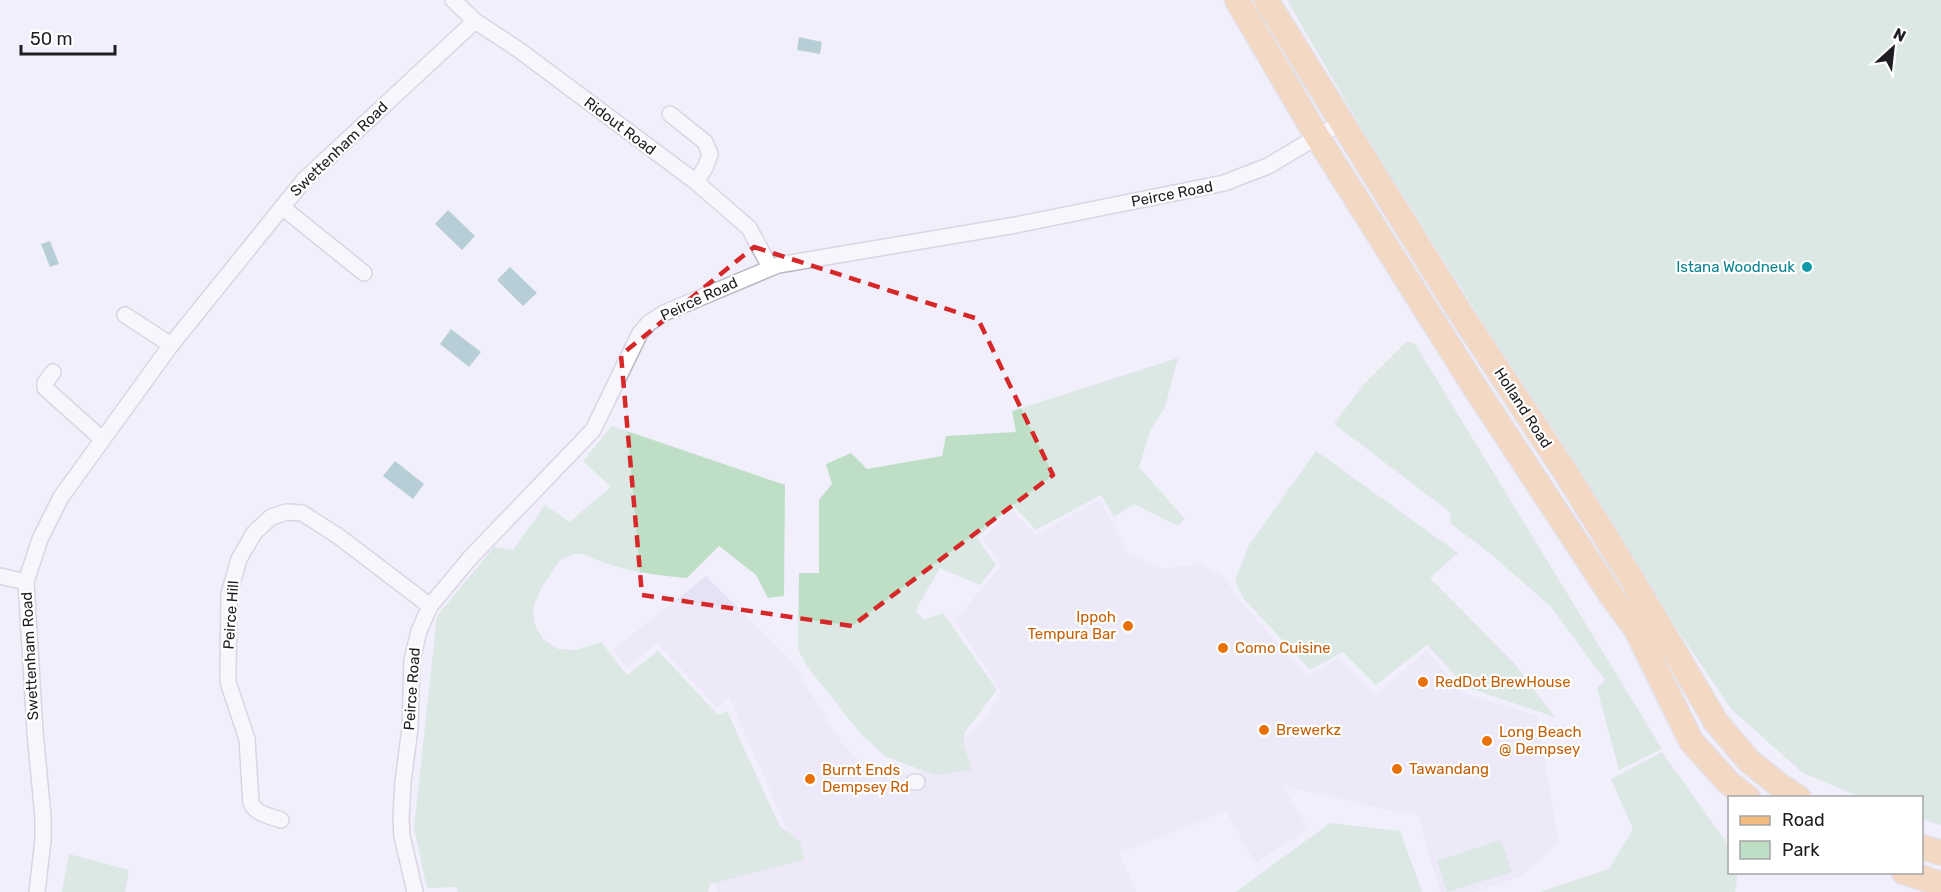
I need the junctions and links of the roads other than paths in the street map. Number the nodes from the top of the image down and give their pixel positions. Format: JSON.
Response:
{"nodes":[{"id":1,"x":453,"y":0,"type":"edge"},
{"id":2,"x":1237,"y":0,"type":"edge"},
{"id":3,"x":1266,"y":0,"type":"edge"},
{"id":4,"x":475,"y":21,"type":"junction"},
{"id":5,"x":670,"y":114,"type":"dead end"},
{"id":6,"x":1342,"y":122,"type":"junction"},
{"id":7,"x":1318,"y":138,"type":"junction"},
{"id":8,"x":696,"y":182,"type":"junction"},
{"id":9,"x":282,"y":207,"type":"junction"},
{"id":10,"x":770,"y":267,"type":"junction"},
{"id":11,"x":364,"y":273,"type":"dead end"},
{"id":12,"x":125,"y":315,"type":"dead end"},
{"id":13,"x":171,"y":345,"type":"junction"},
{"id":14,"x":53,"y":372,"type":"dead end"},
{"id":15,"x":102,"y":439,"type":"junction"},
{"id":16,"x":1545,"y":444,"type":"junction"},
{"id":17,"x":1526,"y":464,"type":"junction"},
{"id":18,"x":0,"y":576,"type":"edge"},
{"id":19,"x":26,"y":582,"type":"junction"},
{"id":20,"x":430,"y":606,"type":"junction"},
{"id":21,"x":1746,"y":796,"type":"edge"},
{"id":22,"x":1796,"y":796,"type":"edge"},
{"id":23,"x":281,"y":820,"type":"dead end"},
{"id":24,"x":1923,"y":847,"type":"edge"},
{"id":25,"x":1941,"y":853,"type":"edge"},
{"id":26,"x":1907,"y":874,"type":"edge"},
{"id":27,"x":1941,"y":884,"type":"edge"},
{"id":28,"x":37,"y":892,"type":"edge"},
{"id":29,"x":415,"y":892,"type":"edge"}],
"edges":[{"from":1,"to":4,"type":"street","name":"Ridout Road"},
{"from":2,"to":7,"type":"main road","name":"Holland Road"},
{"from":3,"to":6,"type":"main road","name":"Holland Road"},
{"from":4,"to":8,"type":"street","name":"Ridout Road"},
{"from":4,"to":9,"type":"street","name":"Swettenham Road"},
{"from":5,"to":8,"type":"street"},
{"from":6,"to":7,"type":"street","name":"Peirce Road"},
{"from":6,"to":16,"type":"main road","name":"Holland Road"},
{"from":7,"to":10,"type":"street","name":"Peirce Road"},
{"from":7,"to":17,"type":"main road","name":"Holland Road"},
{"from":8,"to":10,"type":"street","name":"Ridout Road"},
{"from":9,"to":11,"type":"street"},
{"from":9,"to":13,"type":"street","name":"Swettenham Road"},
{"from":10,"to":20,"type":"street","name":"Peirce Road"},
{"from":12,"to":13,"type":"street"},
{"from":13,"to":15,"type":"street","name":"Swettenham Road"},
{"from":14,"to":15,"type":"street"},
{"from":15,"to":19,"type":"street","name":"Swettenham Road"},
{"from":16,"to":17,"type":"main road"},
{"from":16,"to":22,"type":"main road","name":"Holland Road"},
{"from":17,"to":21,"type":"main road","name":"Holland Road"},
{"from":18,"to":19,"type":"street"},
{"from":19,"to":28,"type":"street","name":"Swettenham Road"},
{"from":20,"to":23,"type":"street","name":"Peirce Hill"},
{"from":20,"to":29,"type":"street","name":"Peirce Road"},
{"from":24,"to":25,"type":"main road"},
{"from":26,"to":27,"type":"main road"}]}
